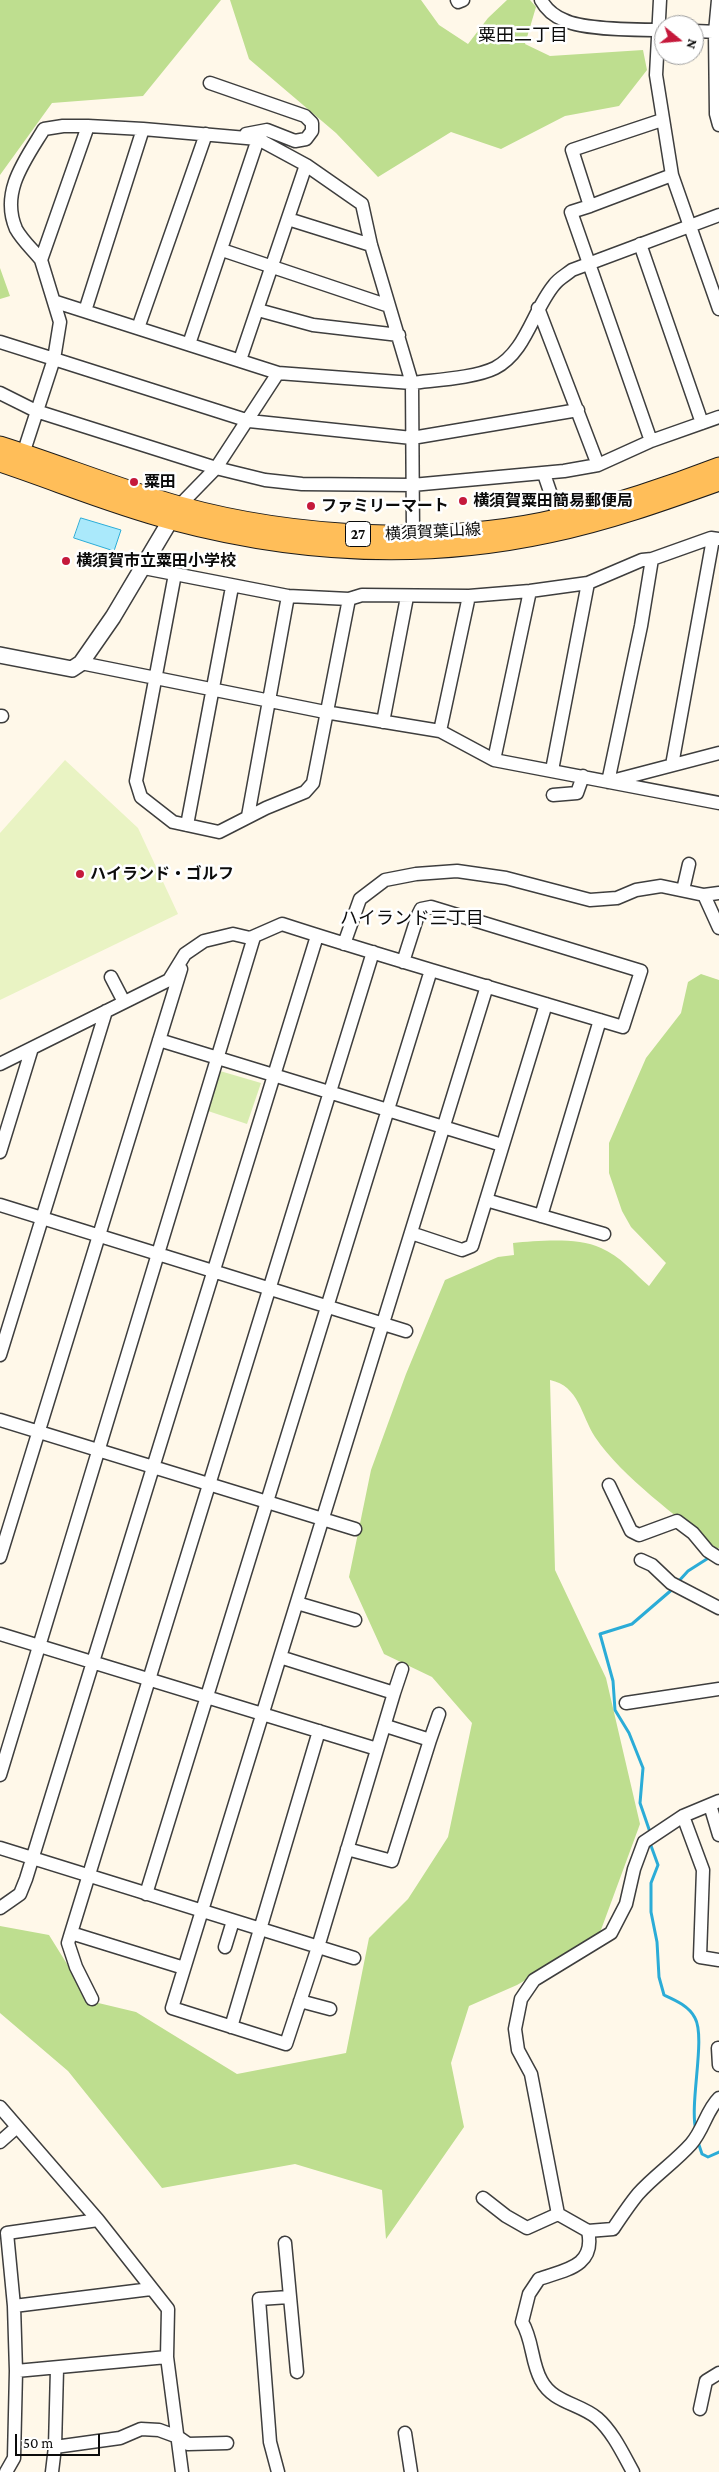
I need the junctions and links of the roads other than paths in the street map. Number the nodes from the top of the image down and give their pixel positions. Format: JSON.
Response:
{"nodes":[{"id":1,"x":457,"y":0,"type":"edge"},
{"id":2,"x":463,"y":0,"type":"edge"},
{"id":3,"x":541,"y":0,"type":"edge"},
{"id":4,"x":660,"y":0,"type":"edge"},
{"id":5,"x":718,"y":0,"type":"edge"},
{"id":6,"x":660,"y":15,"type":"edge"},
{"id":7,"x":654,"y":30,"type":"edge"},
{"id":8,"x":704,"y":31,"type":"edge"},
{"id":9,"x":717,"y":32,"type":"edge"},
{"id":10,"x":657,"y":65,"type":"edge"},
{"id":11,"x":210,"y":83,"type":"dead end"},
{"id":12,"x":662,"y":120,"type":"junction"},
{"id":13,"x":719,"y":125,"type":"edge"},
{"id":14,"x":88,"y":126,"type":"junction"},
{"id":15,"x":143,"y":129,"type":"junction"},
{"id":16,"x":206,"y":134,"type":"junction"},
{"id":17,"x":233,"y":137,"type":"junction"},
{"id":18,"x":258,"y":139,"type":"junction"},
{"id":19,"x":306,"y":165,"type":"junction"},
{"id":20,"x":672,"y":175,"type":"junction"},
{"id":21,"x":590,"y":206,"type":"junction"},
{"id":22,"x":719,"y":215,"type":"edge"},
{"id":23,"x":288,"y":218,"type":"junction"},
{"id":24,"x":690,"y":225,"type":"junction"},
{"id":25,"x":640,"y":244,"type":"junction"},
{"id":26,"x":371,"y":245,"type":"junction"},
{"id":27,"x":222,"y":250,"type":"junction"},
{"id":28,"x":41,"y":260,"type":"junction"},
{"id":29,"x":588,"y":262,"type":"junction"},
{"id":30,"x":273,"y":267,"type":"junction"},
{"id":31,"x":56,"y":302,"type":"junction"},
{"id":32,"x":389,"y":306,"type":"junction"},
{"id":33,"x":538,"y":308,"type":"junction"},
{"id":34,"x":719,"y":309,"type":"edge"},
{"id":35,"x":258,"y":310,"type":"junction"},
{"id":36,"x":85,"y":311,"type":"junction"},
{"id":37,"x":138,"y":328,"type":"junction"},
{"id":38,"x":399,"y":335,"type":"junction"},
{"id":39,"x":0,"y":342,"type":"edge"},
{"id":40,"x":190,"y":344,"type":"junction"},
{"id":41,"x":54,"y":359,"type":"junction"},
{"id":42,"x":240,"y":360,"type":"junction"},
{"id":43,"x":278,"y":374,"type":"junction"},
{"id":44,"x":412,"y":383,"type":"junction"},
{"id":45,"x":0,"y":393,"type":"edge"},
{"id":46,"x":578,"y":410,"type":"junction"},
{"id":47,"x":36,"y":411,"type":"junction"},
{"id":48,"x":719,"y":417,"type":"edge"},
{"id":49,"x":248,"y":421,"type":"junction"},
{"id":50,"x":702,"y":423,"type":"junction"},
{"id":51,"x":412,"y":438,"type":"junction"},
{"id":52,"x":651,"y":441,"type":"junction"},
{"id":53,"x":0,"y":446,"type":"edge"},
{"id":54,"x":24,"y":454,"type":"junction"},
{"id":55,"x":0,"y":462,"type":"edge"},
{"id":56,"x":598,"y":465,"type":"junction"},
{"id":57,"x":719,"y":467,"type":"edge"},
{"id":58,"x":216,"y":468,"type":"junction"},
{"id":59,"x":544,"y":474,"type":"junction"},
{"id":60,"x":412,"y":485,"type":"junction"},
{"id":61,"x":714,"y":486,"type":"edge"},
{"id":62,"x":175,"y":513,"type":"junction"},
{"id":63,"x":559,"y":518,"type":"junction"},
{"id":64,"x":413,"y":535,"type":"junction"},
{"id":65,"x":716,"y":539,"type":"edge"},
{"id":66,"x":652,"y":559,"type":"junction"},
{"id":67,"x":144,"y":568,"type":"junction"},
{"id":68,"x":176,"y":574,"type":"junction"},
{"id":69,"x":588,"y":583,"type":"junction"},
{"id":70,"x":232,"y":587,"type":"junction"},
{"id":71,"x":530,"y":592,"type":"junction"},
{"id":72,"x":288,"y":596,"type":"junction"},
{"id":73,"x":469,"y":596,"type":"junction"},
{"id":74,"x":407,"y":597,"type":"junction"},
{"id":75,"x":349,"y":599,"type":"junction"},
{"id":76,"x":0,"y":655,"type":"edge"},
{"id":77,"x":81,"y":663,"type":"junction"},
{"id":78,"x":155,"y":678,"type":"junction"},
{"id":79,"x":213,"y":690,"type":"junction"},
{"id":80,"x":270,"y":701,"type":"junction"},
{"id":81,"x":325,"y":712,"type":"junction"},
{"id":82,"x":383,"y":722,"type":"junction"},
{"id":83,"x":440,"y":731,"type":"junction"},
{"id":84,"x":719,"y":753,"type":"edge"},
{"id":85,"x":494,"y":760,"type":"junction"},
{"id":86,"x":672,"y":765,"type":"junction"},
{"id":87,"x":552,"y":770,"type":"junction"},
{"id":88,"x":583,"y":776,"type":"junction"},
{"id":89,"x":608,"y":782,"type":"junction"},
{"id":90,"x":553,"y":795,"type":"dead end"},
{"id":91,"x":719,"y":803,"type":"edge"},
{"id":92,"x":248,"y":816,"type":"junction"},
{"id":93,"x":187,"y":825,"type":"junction"},
{"id":94,"x":689,"y":864,"type":"dead end"},
{"id":95,"x":683,"y":890,"type":"junction"},
{"id":96,"x":719,"y":893,"type":"edge"},
{"id":97,"x":704,"y":895,"type":"junction"},
{"id":98,"x":719,"y":928,"type":"edge"},
{"id":99,"x":317,"y":936,"type":"junction"},
{"id":100,"x":254,"y":937,"type":"junction"},
{"id":101,"x":344,"y":944,"type":"junction"},
{"id":102,"x":373,"y":952,"type":"junction"},
{"id":103,"x":185,"y":954,"type":"junction"},
{"id":104,"x":403,"y":962,"type":"junction"},
{"id":105,"x":431,"y":970,"type":"junction"},
{"id":106,"x":111,"y":977,"type":"dead end"},
{"id":107,"x":487,"y":986,"type":"junction"},
{"id":108,"x":124,"y":1002,"type":"junction"},
{"id":109,"x":546,"y":1004,"type":"junction"},
{"id":110,"x":106,"y":1010,"type":"junction"},
{"id":111,"x":600,"y":1020,"type":"junction"},
{"id":112,"x":159,"y":1040,"type":"junction"},
{"id":113,"x":32,"y":1048,"type":"junction"},
{"id":114,"x":217,"y":1058,"type":"junction"},
{"id":115,"x":0,"y":1064,"type":"edge"},
{"id":116,"x":274,"y":1075,"type":"junction"},
{"id":117,"x":330,"y":1092,"type":"junction"},
{"id":118,"x":388,"y":1110,"type":"junction"},
{"id":119,"x":443,"y":1127,"type":"junction"},
{"id":120,"x":502,"y":1145,"type":"junction"},
{"id":121,"x":0,"y":1152,"type":"edge"},
{"id":122,"x":486,"y":1200,"type":"junction"},
{"id":123,"x":0,"y":1205,"type":"edge"},
{"id":124,"x":540,"y":1216,"type":"junction"},
{"id":125,"x":42,"y":1218,"type":"junction"},
{"id":126,"x":411,"y":1233,"type":"junction"},
{"id":127,"x":604,"y":1234,"type":"dead end"},
{"id":128,"x":99,"y":1236,"type":"junction"},
{"id":129,"x":158,"y":1254,"type":"junction"},
{"id":130,"x":214,"y":1271,"type":"junction"},
{"id":131,"x":269,"y":1288,"type":"junction"},
{"id":132,"x":327,"y":1306,"type":"junction"},
{"id":133,"x":383,"y":1324,"type":"junction"},
{"id":134,"x":406,"y":1331,"type":"dead end"},
{"id":135,"x":0,"y":1355,"type":"edge"},
{"id":136,"x":0,"y":1420,"type":"edge"},
{"id":137,"x":39,"y":1432,"type":"junction"},
{"id":138,"x":98,"y":1450,"type":"junction"},
{"id":139,"x":153,"y":1467,"type":"junction"},
{"id":140,"x":209,"y":1484,"type":"junction"},
{"id":141,"x":609,"y":1486,"type":"dead end"},
{"id":142,"x":267,"y":1502,"type":"junction"},
{"id":143,"x":323,"y":1519,"type":"junction"},
{"id":144,"x":355,"y":1529,"type":"dead end"},
{"id":145,"x":0,"y":1557,"type":"edge"},
{"id":146,"x":719,"y":1558,"type":"edge"},
{"id":147,"x":641,"y":1560,"type":"dead end"},
{"id":148,"x":297,"y":1603,"type":"junction"},
{"id":149,"x":719,"y":1608,"type":"edge"},
{"id":150,"x":355,"y":1620,"type":"dead end"},
{"id":151,"x":0,"y":1634,"type":"edge"},
{"id":152,"x":39,"y":1646,"type":"junction"},
{"id":153,"x":280,"y":1657,"type":"junction"},
{"id":154,"x":93,"y":1662,"type":"junction"},
{"id":155,"x":402,"y":1669,"type":"dead end"},
{"id":156,"x":149,"y":1679,"type":"junction"},
{"id":157,"x":719,"y":1689,"type":"edge"},
{"id":158,"x":394,"y":1693,"type":"junction"},
{"id":159,"x":207,"y":1697,"type":"junction"},
{"id":160,"x":626,"y":1703,"type":"dead end"},
{"id":161,"x":263,"y":1714,"type":"junction"},
{"id":162,"x":439,"y":1714,"type":"dead end"},
{"id":163,"x":386,"y":1726,"type":"junction"},
{"id":164,"x":319,"y":1731,"type":"junction"},
{"id":165,"x":430,"y":1740,"type":"junction"},
{"id":166,"x":378,"y":1749,"type":"junction"},
{"id":167,"x":0,"y":1774,"type":"edge"},
{"id":168,"x":715,"y":1803,"type":"edge"},
{"id":169,"x":683,"y":1816,"type":"junction"},
{"id":170,"x":719,"y":1834,"type":"edge"},
{"id":171,"x":0,"y":1848,"type":"edge"},
{"id":172,"x":348,"y":1849,"type":"junction"},
{"id":173,"x":32,"y":1858,"type":"junction"},
{"id":174,"x":88,"y":1876,"type":"junction"},
{"id":175,"x":146,"y":1894,"type":"junction"},
{"id":176,"x":0,"y":1908,"type":"edge"},
{"id":177,"x":202,"y":1911,"type":"junction"},
{"id":178,"x":233,"y":1921,"type":"junction"},
{"id":179,"x":260,"y":1929,"type":"junction"},
{"id":180,"x":71,"y":1933,"type":"junction"},
{"id":181,"x":225,"y":1947,"type":"dead end"},
{"id":182,"x":318,"y":1947,"type":"junction"},
{"id":183,"x":354,"y":1958,"type":"dead end"},
{"id":184,"x":719,"y":1960,"type":"edge"},
{"id":185,"x":184,"y":1968,"type":"junction"},
{"id":186,"x":92,"y":1999,"type":"dead end"},
{"id":187,"x":300,"y":2001,"type":"junction"},
{"id":188,"x":330,"y":2009,"type":"dead end"},
{"id":189,"x":231,"y":2027,"type":"junction"},
{"id":190,"x":718,"y":2048,"type":"edge"},
{"id":191,"x":719,"y":2065,"type":"edge"},
{"id":192,"x":719,"y":2098,"type":"edge"},
{"id":193,"x":0,"y":2107,"type":"edge"},
{"id":194,"x":17,"y":2127,"type":"junction"},
{"id":195,"x":0,"y":2142,"type":"edge"},
{"id":196,"x":483,"y":2198,"type":"dead end"},
{"id":197,"x":558,"y":2214,"type":"junction"},
{"id":198,"x":98,"y":2220,"type":"junction"},
{"id":199,"x":588,"y":2231,"type":"junction"},
{"id":200,"x":285,"y":2243,"type":"dead end"},
{"id":201,"x":151,"y":2290,"type":"junction"},
{"id":202,"x":289,"y":2297,"type":"junction"},
{"id":203,"x":14,"y":2306,"type":"junction"},
{"id":204,"x":167,"y":2357,"type":"junction"},
{"id":205,"x":57,"y":2369,"type":"junction"},
{"id":206,"x":16,"y":2371,"type":"junction"},
{"id":207,"x":297,"y":2372,"type":"dead end"},
{"id":208,"x":719,"y":2373,"type":"edge"},
{"id":209,"x":700,"y":2409,"type":"dead end"},
{"id":210,"x":405,"y":2433,"type":"dead end"},
{"id":211,"x":178,"y":2437,"type":"junction"},
{"id":212,"x":227,"y":2443,"type":"dead end"},
{"id":213,"x":56,"y":2446,"type":"junction"},
{"id":214,"x":6,"y":2472,"type":"edge"},
{"id":215,"x":52,"y":2472,"type":"edge"},
{"id":216,"x":182,"y":2472,"type":"edge"},
{"id":217,"x":278,"y":2472,"type":"edge"},
{"id":218,"x":411,"y":2472,"type":"edge"},
{"id":219,"x":633,"y":2472,"type":"edge"}],
"edges":[{"from":1,"to":2,"type":"street"},
{"from":3,"to":7,"type":"street"},
{"from":4,"to":6,"type":"street"},
{"from":5,"to":9,"type":"street"},
{"from":8,"to":9,"type":"street"},
{"from":9,"to":13,"type":"street"},
{"from":10,"to":12,"type":"street"},
{"from":11,"to":17,"type":"street"},
{"from":12,"to":20,"type":"street"},
{"from":12,"to":21,"type":"street"},
{"from":14,"to":15,"type":"street"},
{"from":14,"to":28,"type":"street"},
{"from":14,"to":28,"type":"street"},
{"from":15,"to":16,"type":"street"},
{"from":15,"to":36,"type":"street"},
{"from":16,"to":17,"type":"street"},
{"from":16,"to":37,"type":"street"},
{"from":17,"to":18,"type":"street"},
{"from":18,"to":19,"type":"street"},
{"from":18,"to":27,"type":"street"},
{"from":19,"to":23,"type":"street"},
{"from":19,"to":26,"type":"street"},
{"from":20,"to":21,"type":"street"},
{"from":20,"to":24,"type":"street"},
{"from":21,"to":29,"type":"street"},
{"from":22,"to":24,"type":"street"},
{"from":23,"to":26,"type":"street"},
{"from":23,"to":30,"type":"street"},
{"from":24,"to":25,"type":"street"},
{"from":24,"to":34,"type":"street"},
{"from":25,"to":29,"type":"street"},
{"from":25,"to":50,"type":"street"},
{"from":26,"to":32,"type":"street"},
{"from":27,"to":30,"type":"street"},
{"from":27,"to":40,"type":"street"},
{"from":28,"to":31,"type":"street"},
{"from":29,"to":33,"type":"street"},
{"from":29,"to":52,"type":"street"},
{"from":30,"to":32,"type":"street"},
{"from":30,"to":35,"type":"street"},
{"from":31,"to":36,"type":"street"},
{"from":31,"to":41,"type":"street"},
{"from":32,"to":38,"type":"street"},
{"from":33,"to":44,"type":"street"},
{"from":33,"to":46,"type":"street"},
{"from":35,"to":38,"type":"street"},
{"from":35,"to":42,"type":"street"},
{"from":36,"to":37,"type":"street"},
{"from":37,"to":40,"type":"street"},
{"from":38,"to":44,"type":"street"},
{"from":39,"to":41,"type":"street"},
{"from":40,"to":42,"type":"street"},
{"from":41,"to":47,"type":"street"},
{"from":41,"to":49,"type":"street"},
{"from":42,"to":43,"type":"street"},
{"from":43,"to":44,"type":"street"},
{"from":43,"to":49,"type":"street"},
{"from":44,"to":51,"type":"street"},
{"from":45,"to":47,"type":"street"},
{"from":46,"to":51,"type":"street"},
{"from":46,"to":56,"type":"street"},
{"from":47,"to":54,"type":"street"},
{"from":47,"to":58,"type":"street"},
{"from":48,"to":50,"type":"street"},
{"from":49,"to":51,"type":"street"},
{"from":49,"to":58,"type":"street"},
{"from":50,"to":52,"type":"street"},
{"from":51,"to":60,"type":"street"},
{"from":52,"to":56,"type":"street"},
{"from":53,"to":54,"type":"main road","name":"横須賀葉山線","number":"27"},
{"from":54,"to":62,"type":"main road","name":"横須賀葉山線","number":"27"},
{"from":55,"to":62,"type":"main road","name":"横須賀葉山線","number":"27"},
{"from":56,"to":59,"type":"street"},
{"from":57,"to":63,"type":"main road","name":"横須賀葉山線","number":"27"},
{"from":58,"to":60,"type":"street"},
{"from":58,"to":62,"type":"street"},
{"from":59,"to":60,"type":"street"},
{"from":59,"to":63,"type":"street"},
{"from":60,"to":64,"type":"street"},
{"from":61,"to":62,"type":"main road","name":"横須賀葉山線","number":"27"},
{"from":62,"to":64,"type":"main road","name":"横須賀葉山線","number":"27"},
{"from":62,"to":67,"type":"street"},
{"from":63,"to":64,"type":"main road","name":"横須賀葉山線","number":"27"},
{"from":65,"to":66,"type":"street"},
{"from":65,"to":86,"type":"street"},
{"from":66,"to":69,"type":"street"},
{"from":66,"to":89,"type":"street"},
{"from":67,"to":68,"type":"street"},
{"from":67,"to":77,"type":"street"},
{"from":68,"to":70,"type":"street"},
{"from":68,"to":78,"type":"street"},
{"from":69,"to":71,"type":"street"},
{"from":69,"to":87,"type":"street"},
{"from":70,"to":72,"type":"street"},
{"from":70,"to":79,"type":"street"},
{"from":71,"to":73,"type":"street"},
{"from":71,"to":85,"type":"street"},
{"from":72,"to":75,"type":"street"},
{"from":72,"to":80,"type":"street"},
{"from":73,"to":74,"type":"street"},
{"from":73,"to":83,"type":"street"},
{"from":74,"to":75,"type":"street"},
{"from":74,"to":82,"type":"street"},
{"from":75,"to":81,"type":"street"},
{"from":76,"to":77,"type":"street"},
{"from":77,"to":78,"type":"street"},
{"from":78,"to":79,"type":"street"},
{"from":78,"to":93,"type":"street"},
{"from":79,"to":80,"type":"street"},
{"from":79,"to":93,"type":"street"},
{"from":80,"to":81,"type":"street"},
{"from":80,"to":92,"type":"street"},
{"from":81,"to":82,"type":"street"},
{"from":81,"to":92,"type":"street"},
{"from":82,"to":83,"type":"street"},
{"from":83,"to":85,"type":"street"},
{"from":84,"to":86,"type":"street"},
{"from":85,"to":87,"type":"street"},
{"from":86,"to":89,"type":"street"},
{"from":87,"to":88,"type":"street"},
{"from":88,"to":89,"type":"street"},
{"from":88,"to":90,"type":"street"},
{"from":89,"to":91,"type":"street"},
{"from":92,"to":93,"type":"street"},
{"from":94,"to":95,"type":"street"},
{"from":95,"to":97,"type":"street"},
{"from":95,"to":101,"type":"street"},
{"from":96,"to":97,"type":"street"},
{"from":97,"to":98,"type":"street"},
{"from":99,"to":100,"type":"street"},
{"from":99,"to":101,"type":"street"},
{"from":99,"to":116,"type":"street"},
{"from":100,"to":103,"type":"street"},
{"from":100,"to":114,"type":"street"},
{"from":101,"to":102,"type":"street"},
{"from":102,"to":104,"type":"street"},
{"from":102,"to":117,"type":"street"},
{"from":103,"to":108,"type":"street"},
{"from":103,"to":112,"type":"street"},
{"from":104,"to":105,"type":"street"},
{"from":104,"to":111,"type":"street"},
{"from":105,"to":107,"type":"street"},
{"from":105,"to":118,"type":"street"},
{"from":106,"to":108,"type":"street"},
{"from":107,"to":109,"type":"street"},
{"from":107,"to":119,"type":"street"},
{"from":108,"to":110,"type":"street"},
{"from":109,"to":111,"type":"street"},
{"from":109,"to":120,"type":"street"},
{"from":110,"to":113,"type":"street"},
{"from":110,"to":125,"type":"street"},
{"from":111,"to":124,"type":"street"},
{"from":112,"to":114,"type":"street"},
{"from":112,"to":128,"type":"street"},
{"from":113,"to":115,"type":"street"},
{"from":113,"to":121,"type":"street"},
{"from":114,"to":116,"type":"street"},
{"from":114,"to":129,"type":"street"},
{"from":116,"to":117,"type":"street"},
{"from":116,"to":130,"type":"street"},
{"from":117,"to":118,"type":"street"},
{"from":117,"to":131,"type":"street"},
{"from":118,"to":119,"type":"street"},
{"from":118,"to":132,"type":"street"},
{"from":119,"to":120,"type":"street"},
{"from":119,"to":126,"type":"street"},
{"from":120,"to":122,"type":"street"},
{"from":122,"to":124,"type":"street"},
{"from":122,"to":126,"type":"street"},
{"from":123,"to":125,"type":"street"},
{"from":124,"to":127,"type":"street"},
{"from":125,"to":128,"type":"street"},
{"from":125,"to":135,"type":"street"},
{"from":126,"to":133,"type":"street"},
{"from":128,"to":129,"type":"street"},
{"from":128,"to":137,"type":"street"},
{"from":129,"to":130,"type":"street"},
{"from":129,"to":138,"type":"street"},
{"from":130,"to":131,"type":"street"},
{"from":130,"to":139,"type":"street"},
{"from":131,"to":132,"type":"street"},
{"from":131,"to":140,"type":"street"},
{"from":132,"to":133,"type":"street"},
{"from":132,"to":142,"type":"street"},
{"from":133,"to":134,"type":"street"},
{"from":133,"to":143,"type":"street"},
{"from":136,"to":137,"type":"street"},
{"from":137,"to":138,"type":"street"},
{"from":137,"to":145,"type":"street"},
{"from":138,"to":139,"type":"street"},
{"from":138,"to":152,"type":"street"},
{"from":139,"to":140,"type":"street"},
{"from":139,"to":154,"type":"street"},
{"from":140,"to":142,"type":"street"},
{"from":140,"to":156,"type":"street"},
{"from":141,"to":146,"type":"street"},
{"from":142,"to":143,"type":"street"},
{"from":142,"to":159,"type":"street"},
{"from":143,"to":144,"type":"street"},
{"from":143,"to":148,"type":"street"},
{"from":147,"to":149,"type":"street"},
{"from":148,"to":150,"type":"street"},
{"from":148,"to":153,"type":"street"},
{"from":151,"to":152,"type":"street"},
{"from":152,"to":154,"type":"street"},
{"from":152,"to":167,"type":"street"},
{"from":153,"to":158,"type":"street"},
{"from":153,"to":161,"type":"street"},
{"from":154,"to":156,"type":"street"},
{"from":154,"to":173,"type":"street"},
{"from":155,"to":158,"type":"street"},
{"from":156,"to":159,"type":"street"},
{"from":156,"to":174,"type":"street"},
{"from":157,"to":160,"type":"street"},
{"from":158,"to":163,"type":"street"},
{"from":159,"to":161,"type":"street"},
{"from":159,"to":175,"type":"street"},
{"from":161,"to":164,"type":"street"},
{"from":161,"to":177,"type":"street"},
{"from":162,"to":165,"type":"street"},
{"from":163,"to":165,"type":"street"},
{"from":163,"to":166,"type":"street"},
{"from":164,"to":166,"type":"street"},
{"from":164,"to":179,"type":"street"},
{"from":165,"to":172,"type":"street"},
{"from":166,"to":172,"type":"street"},
{"from":168,"to":169,"type":"street"},
{"from":168,"to":170,"type":"street"},
{"from":169,"to":184,"type":"street"},
{"from":169,"to":197,"type":"street"},
{"from":171,"to":173,"type":"street"},
{"from":172,"to":182,"type":"street"},
{"from":173,"to":174,"type":"street"},
{"from":173,"to":176,"type":"street"},
{"from":174,"to":175,"type":"street"},
{"from":174,"to":180,"type":"street"},
{"from":175,"to":177,"type":"street"},
{"from":177,"to":178,"type":"street"},
{"from":177,"to":185,"type":"street"},
{"from":178,"to":179,"type":"street"},
{"from":178,"to":181,"type":"street"},
{"from":179,"to":182,"type":"street"},
{"from":179,"to":189,"type":"street"},
{"from":180,"to":185,"type":"street"},
{"from":180,"to":186,"type":"street"},
{"from":182,"to":183,"type":"street"},
{"from":182,"to":187,"type":"street"},
{"from":185,"to":189,"type":"street"},
{"from":187,"to":188,"type":"street"},
{"from":187,"to":189,"type":"street"},
{"from":190,"to":191,"type":"street"},
{"from":192,"to":199,"type":"street"},
{"from":193,"to":194,"type":"street"},
{"from":194,"to":195,"type":"street"},
{"from":194,"to":198,"type":"street"},
{"from":196,"to":197,"type":"street"},
{"from":197,"to":199,"type":"street"},
{"from":198,"to":201,"type":"street"},
{"from":198,"to":203,"type":"street"},
{"from":199,"to":219,"type":"street"},
{"from":200,"to":202,"type":"street"},
{"from":201,"to":203,"type":"street"},
{"from":201,"to":204,"type":"street"},
{"from":202,"to":207,"type":"street"},
{"from":202,"to":217,"type":"street"},
{"from":203,"to":206,"type":"street"},
{"from":204,"to":205,"type":"street"},
{"from":204,"to":211,"type":"street"},
{"from":205,"to":206,"type":"street"},
{"from":205,"to":213,"type":"street"},
{"from":206,"to":214,"type":"street"},
{"from":208,"to":209,"type":"street"},
{"from":210,"to":218,"type":"street"},
{"from":211,"to":212,"type":"street"},
{"from":211,"to":213,"type":"street"},
{"from":211,"to":216,"type":"street"},
{"from":213,"to":215,"type":"street"}]}
